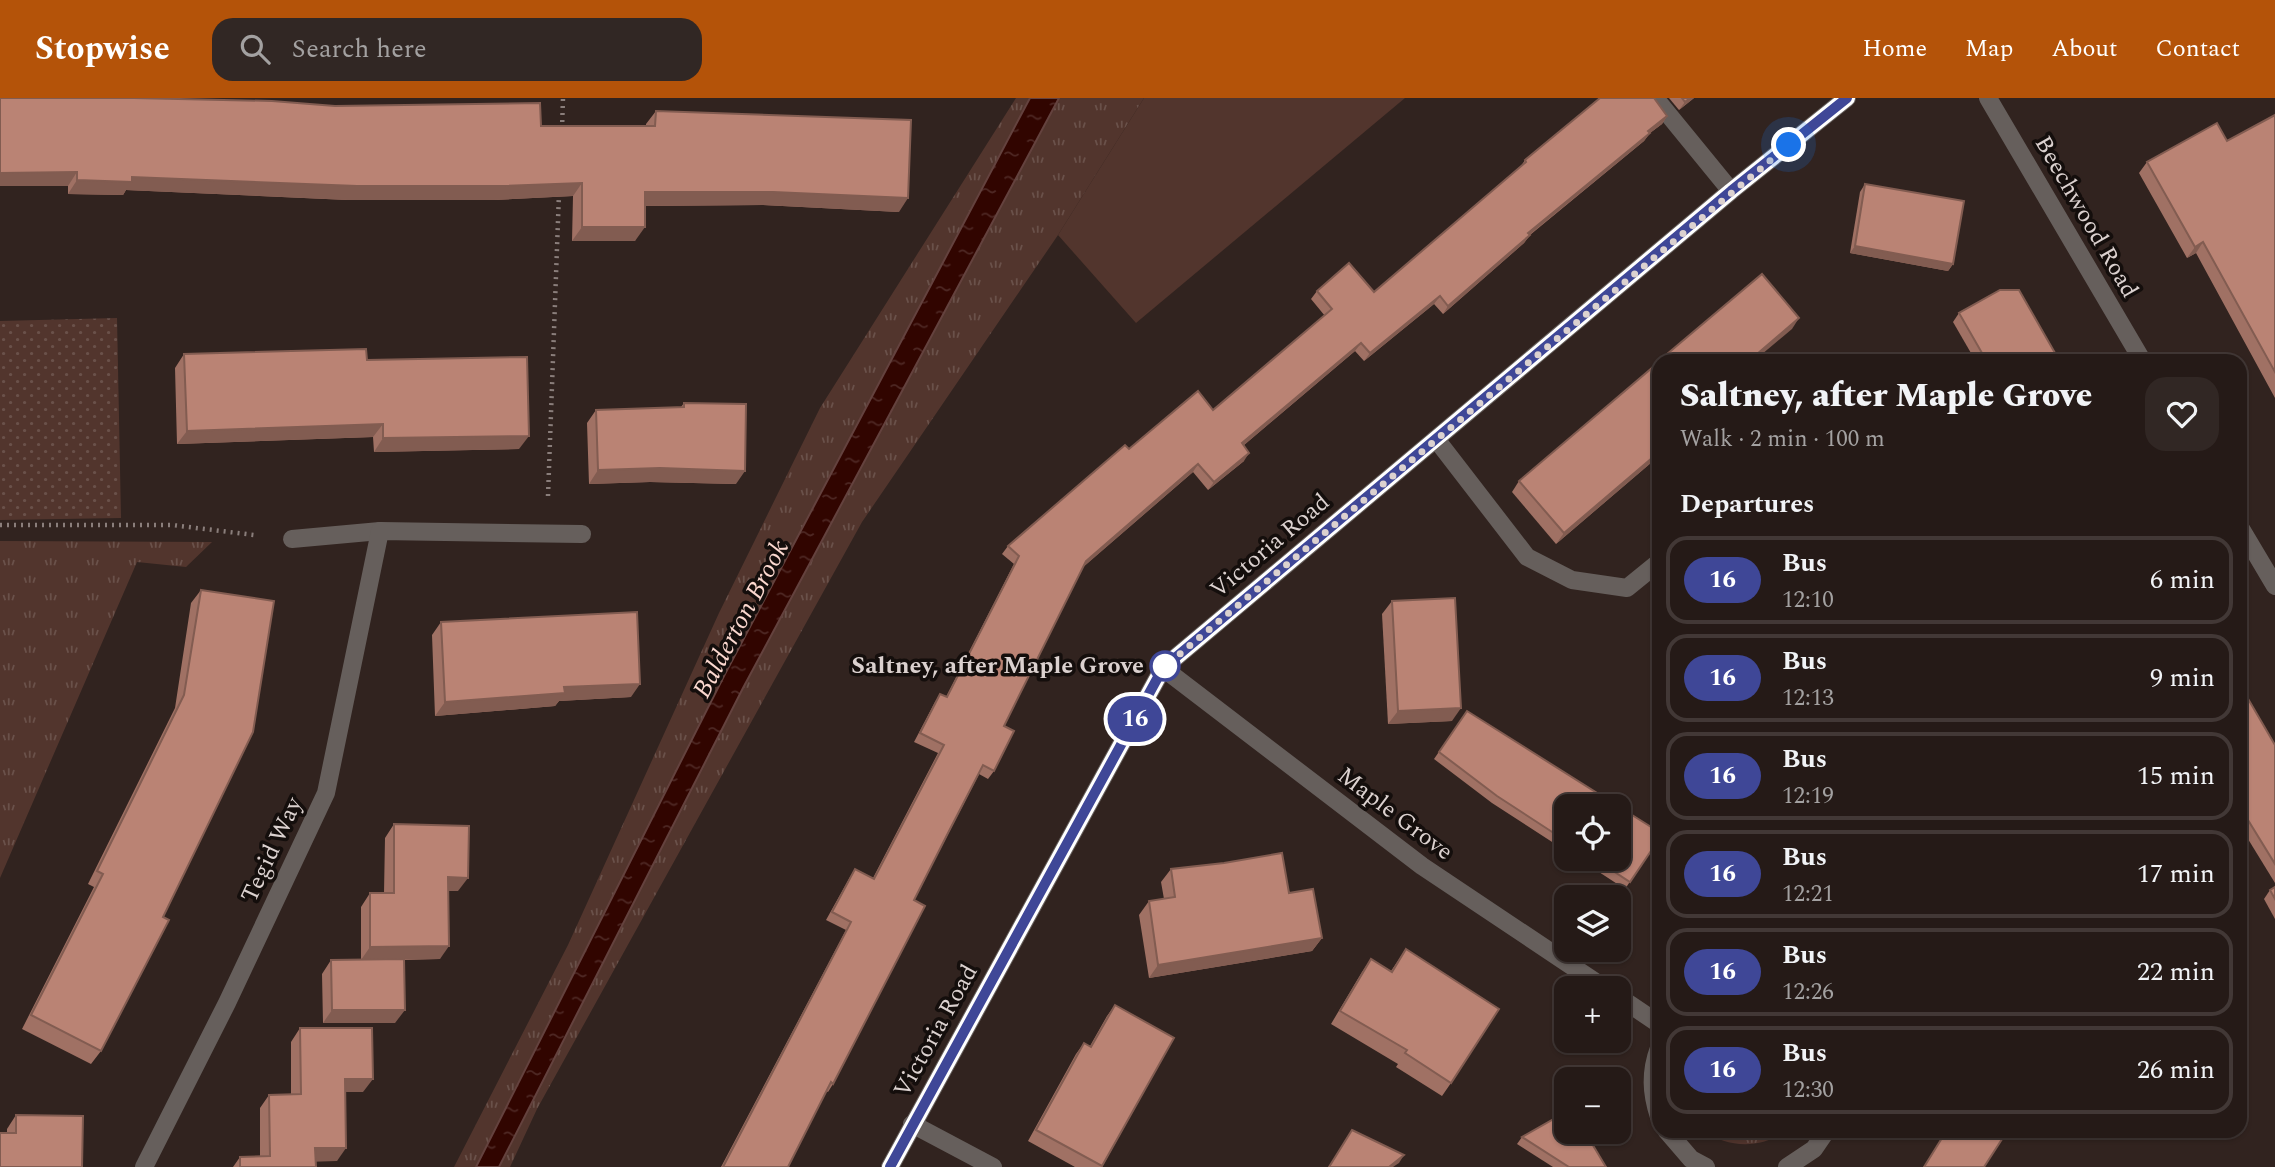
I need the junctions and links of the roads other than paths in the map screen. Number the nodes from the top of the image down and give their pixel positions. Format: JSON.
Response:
{"nodes":[{"id":1,"x":1655,"y":98,"type":"edge"},
{"id":2,"x":1847,"y":98,"type":"edge"},
{"id":3,"x":1988,"y":98,"type":"edge"},
{"id":4,"x":1731,"y":191,"type":"junction"},
{"id":5,"x":2138,"y":354,"type":"edge"},
{"id":6,"x":1436,"y":439,"type":"junction"},
{"id":7,"x":380,"y":531,"type":"junction"},
{"id":8,"x":582,"y":534,"type":"dead end"},
{"id":9,"x":292,"y":539,"type":"road end"},
{"id":10,"x":2247,"y":539,"type":"edge"},
{"id":11,"x":1652,"y":568,"type":"edge"},
{"id":12,"x":2275,"y":586,"type":"edge"},
{"id":13,"x":1163,"y":668,"type":"junction"},
{"id":14,"x":1587,"y":976,"type":"edge"},
{"id":15,"x":1631,"y":1006,"type":"edge"},
{"id":16,"x":1652,"y":1019,"type":"edge"},
{"id":17,"x":912,"y":1124,"type":"junction"},
{"id":18,"x":1673,"y":1138,"type":"edge"},
{"id":19,"x":1822,"y":1138,"type":"edge"},
{"id":20,"x":144,"y":1167,"type":"edge"},
{"id":21,"x":890,"y":1167,"type":"edge"},
{"id":22,"x":993,"y":1167,"type":"edge"},
{"id":23,"x":1706,"y":1167,"type":"edge"},
{"id":24,"x":1787,"y":1167,"type":"edge"}],
"edges":[{"from":1,"to":4,"type":"street"},
{"from":2,"to":4,"type":"street","name":"Victoria Road"},
{"from":3,"to":5,"type":"street","name":"Beechwood Road"},
{"from":4,"to":6,"type":"street","name":"Victoria Road"},
{"from":6,"to":11,"type":"street"},
{"from":6,"to":13,"type":"street","name":"Victoria Road"},
{"from":7,"to":8,"type":"street"},
{"from":7,"to":9,"type":"street"},
{"from":7,"to":20,"type":"street","name":"Tegid Way"},
{"from":10,"to":12,"type":"street"},
{"from":13,"to":14,"type":"street","name":"Maple Grove"},
{"from":13,"to":17,"type":"street","name":"Victoria Road"},
{"from":15,"to":16,"type":"street"},
{"from":17,"to":21,"type":"street","name":"Victoria Road"},
{"from":17,"to":22,"type":"street"},
{"from":18,"to":23,"type":"street"},
{"from":19,"to":24,"type":"street"}]}
